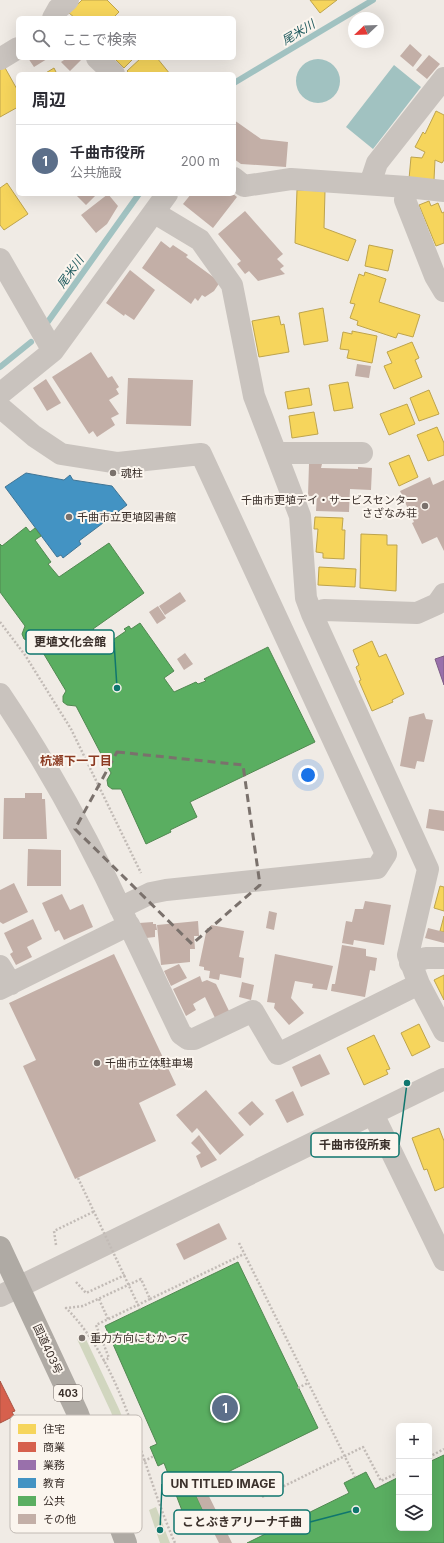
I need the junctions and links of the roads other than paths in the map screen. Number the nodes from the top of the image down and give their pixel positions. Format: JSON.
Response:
{"nodes":[{"id":1,"x":68,"y":0,"type":"edge"},
{"id":2,"x":51,"y":13,"type":"edge"},
{"id":3,"x":16,"y":49,"type":"edge"},
{"id":4,"x":0,"y":59,"type":"edge"},
{"id":5,"x":99,"y":60,"type":"edge"},
{"id":6,"x":112,"y":72,"type":"edge"},
{"id":7,"x":444,"y":78,"type":"edge"},
{"id":8,"x":236,"y":180,"type":"edge"},
{"id":9,"x":370,"y":184,"type":"junction"},
{"id":10,"x":407,"y":187,"type":"junction"},
{"id":11,"x":444,"y":191,"type":"edge"},
{"id":12,"x":166,"y":196,"type":"edge"},
{"id":13,"x":155,"y":213,"type":"junction"},
{"id":14,"x":0,"y":258,"type":"edge"},
{"id":15,"x":444,"y":291,"type":"edge"},
{"id":16,"x":53,"y":351,"type":"junction"},
{"id":17,"x":0,"y":394,"type":"edge"},
{"id":18,"x":0,"y":407,"type":"edge"},
{"id":19,"x":276,"y":453,"type":"junction"},
{"id":20,"x":362,"y":453,"type":"dead end"},
{"id":21,"x":444,"y":594,"type":"edge"},
{"id":22,"x":312,"y":614,"type":"junction"},
{"id":23,"x":0,"y":694,"type":"edge"},
{"id":24,"x":125,"y":916,"type":"junction"},
{"id":25,"x":444,"y":958,"type":"edge"},
{"id":26,"x":410,"y":963,"type":"junction"},
{"id":27,"x":4,"y":979,"type":"edge"},
{"id":28,"x":419,"y":984,"type":"junction"},
{"id":29,"x":444,"y":1031,"type":"edge"},
{"id":30,"x":444,"y":1079,"type":"edge"},
{"id":31,"x":373,"y":1114,"type":"junction"},
{"id":32,"x":0,"y":1247,"type":"edge"},
{"id":33,"x":444,"y":1260,"type":"edge"},
{"id":34,"x":19,"y":1287,"type":"junction"},
{"id":35,"x":0,"y":1296,"type":"edge"},
{"id":36,"x":78,"y":1415,"type":"edge"},
{"id":37,"x":122,"y":1533,"type":"edge"},
{"id":38,"x":126,"y":1543,"type":"edge"}],
"edges":[{"from":1,"to":2,"type":"street"},
{"from":3,"to":4,"type":"street"},
{"from":5,"to":6,"type":"street"},
{"from":7,"to":9,"type":"street"},
{"from":8,"to":9,"type":"street"},
{"from":9,"to":10,"type":"street"},
{"from":10,"to":11,"type":"street"},
{"from":10,"to":15,"type":"street"},
{"from":12,"to":13,"type":"street"},
{"from":13,"to":16,"type":"street"},
{"from":13,"to":19,"type":"street"},
{"from":14,"to":16,"type":"street"},
{"from":16,"to":17,"type":"street"},
{"from":18,"to":24,"type":"street"},
{"from":19,"to":20,"type":"street"},
{"from":19,"to":22,"type":"street"},
{"from":21,"to":22,"type":"street"},
{"from":22,"to":26,"type":"street"},
{"from":23,"to":24,"type":"street"},
{"from":24,"to":27,"type":"street"},
{"from":24,"to":28,"type":"street"},
{"from":25,"to":26,"type":"street"},
{"from":26,"to":28,"type":"street"},
{"from":28,"to":29,"type":"street"},
{"from":30,"to":31,"type":"street"},
{"from":31,"to":33,"type":"street"},
{"from":31,"to":34,"type":"street"},
{"from":32,"to":34,"type":"highway","name":"国道403号","number":"403"},
{"from":34,"to":35,"type":"street"},
{"from":34,"to":36,"type":"highway","name":"国道403号","number":"403"},
{"from":37,"to":38,"type":"highway","name":"国道403号","number":"403"}]}
